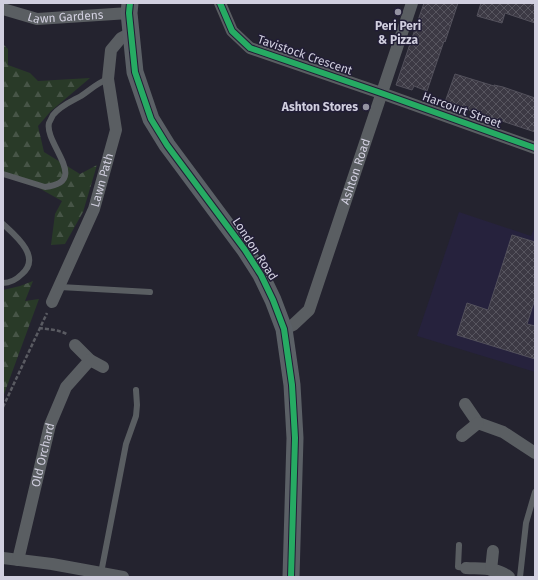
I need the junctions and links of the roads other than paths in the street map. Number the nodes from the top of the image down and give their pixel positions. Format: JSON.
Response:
{"nodes":[{"id":1,"x":220,"y":3,"type":"edge"},
{"id":2,"x":412,"y":3,"type":"edge"},
{"id":3,"x":130,"y":8,"type":"edge"},
{"id":4,"x":3,"y":9,"type":"edge"},
{"id":5,"x":131,"y":33,"type":"junction"},
{"id":6,"x":108,"y":79,"type":"junction"},
{"id":7,"x":381,"y":93,"type":"junction"},
{"id":8,"x":535,"y":148,"type":"edge"},
{"id":9,"x":3,"y":174,"type":"edge"},
{"id":10,"x":3,"y":224,"type":"edge"},
{"id":11,"x":3,"y":283,"type":"edge"},
{"id":12,"x":60,"y":287,"type":"junction"},
{"id":13,"x":150,"y":292,"type":"dead end"},
{"id":14,"x":52,"y":302,"type":"road end"},
{"id":15,"x":284,"y":329,"type":"junction"},
{"id":16,"x":75,"y":345,"type":"road end"},
{"id":17,"x":90,"y":360,"type":"junction"},
{"id":18,"x":103,"y":367,"type":"dead end"},
{"id":19,"x":136,"y":390,"type":"dead end"},
{"id":20,"x":465,"y":404,"type":"dead end"},
{"id":21,"x":478,"y":423,"type":"junction"},
{"id":22,"x":462,"y":436,"type":"dead end"},
{"id":23,"x":535,"y":454,"type":"edge"},
{"id":24,"x":535,"y":492,"type":"edge"},
{"id":25,"x":459,"y":545,"type":"dead end"},
{"id":26,"x":493,"y":551,"type":"dead end"},
{"id":27,"x":3,"y":558,"type":"edge"},
{"id":28,"x":18,"y":560,"type":"junction"},
{"id":29,"x":466,"y":568,"type":"joint"},
{"id":30,"x":491,"y":570,"type":"junction"},
{"id":31,"x":102,"y":573,"type":"junction"},
{"id":32,"x":123,"y":577,"type":"edge"},
{"id":33,"x":291,"y":577,"type":"edge"},
{"id":34,"x":509,"y":577,"type":"edge"},
{"id":35,"x":520,"y":577,"type":"edge"}],
"edges":[{"from":1,"to":7,"type":"street","name":"Tavistock Crescent"},
{"from":2,"to":7,"type":"street","name":"Ashton Road"},
{"from":3,"to":4,"type":"street","name":"Lawn Gardens"},
{"from":3,"to":5,"type":"street","name":"London Road"},
{"from":5,"to":6,"type":"street","name":"Lawn Path"},
{"from":5,"to":15,"type":"street","name":"London Road"},
{"from":6,"to":9,"type":"lane"},
{"from":6,"to":12,"type":"street","name":"Lawn Path"},
{"from":7,"to":8,"type":"street","name":"Harcourt Street"},
{"from":7,"to":15,"type":"street","name":"Ashton Road"},
{"from":10,"to":11,"type":"lane"},
{"from":12,"to":13,"type":"lane"},
{"from":12,"to":14,"type":"street","name":"Lawn Path"},
{"from":15,"to":33,"type":"street","name":"London Road"},
{"from":16,"to":17,"type":"street"},
{"from":17,"to":18,"type":"street"},
{"from":17,"to":28,"type":"street","name":"Old Orchard"},
{"from":19,"to":31,"type":"lane"},
{"from":20,"to":21,"type":"street"},
{"from":21,"to":22,"type":"street"},
{"from":21,"to":23,"type":"street"},
{"from":24,"to":35,"type":"lane"},
{"from":25,"to":29,"type":"lane"},
{"from":26,"to":30,"type":"street"},
{"from":27,"to":28,"type":"street"},
{"from":28,"to":31,"type":"street"},
{"from":29,"to":30,"type":"street"},
{"from":30,"to":34,"type":"street"},
{"from":31,"to":32,"type":"street"}]}
